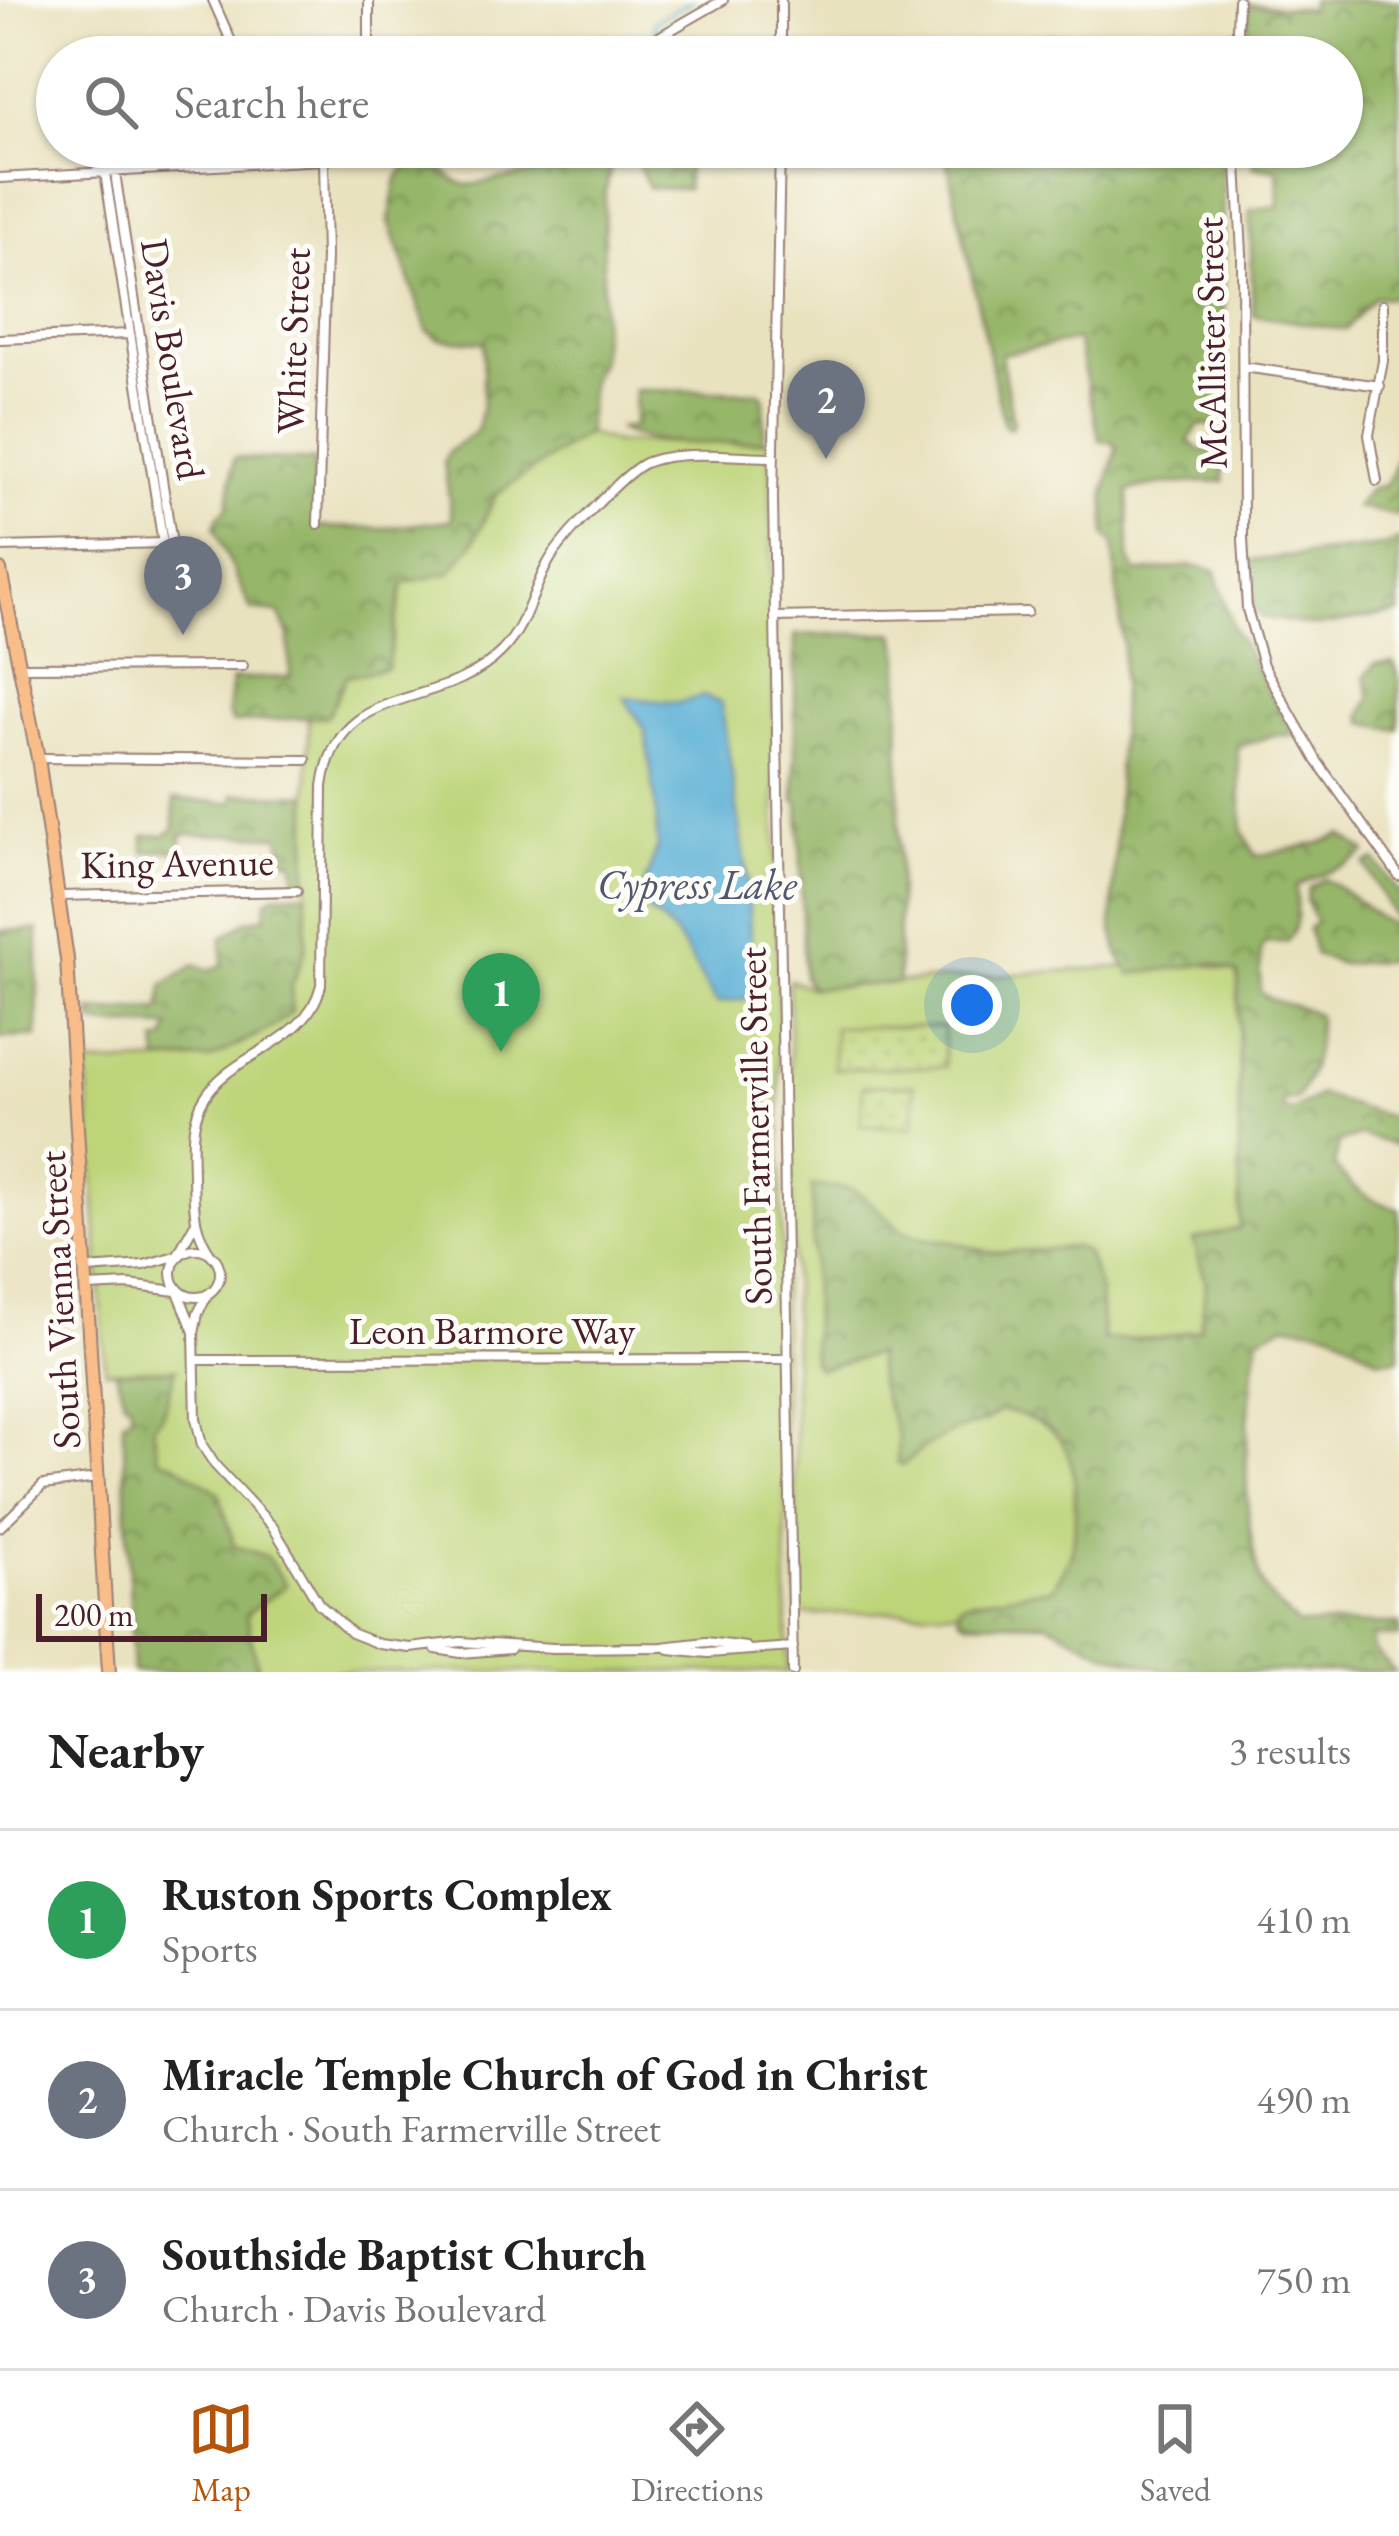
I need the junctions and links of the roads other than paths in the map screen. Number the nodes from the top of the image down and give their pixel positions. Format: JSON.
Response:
{"nodes":[{"id":1,"x":213,"y":0,"type":"edge"},
{"id":2,"x":368,"y":0,"type":"edge"},
{"id":3,"x":723,"y":0,"type":"edge"},
{"id":4,"x":781,"y":0,"type":"edge"},
{"id":5,"x":1238,"y":0,"type":"edge"},
{"id":6,"x":229,"y":36,"type":"edge"},
{"id":7,"x":369,"y":36,"type":"edge"},
{"id":8,"x":660,"y":36,"type":"edge"},
{"id":9,"x":782,"y":36,"type":"edge"},
{"id":10,"x":1237,"y":36,"type":"edge"},
{"id":11,"x":198,"y":168,"type":"edge"},
{"id":12,"x":320,"y":168,"type":"edge"},
{"id":13,"x":780,"y":168,"type":"edge"},
{"id":14,"x":1237,"y":168,"type":"edge"},
{"id":15,"x":110,"y":173,"type":"junction"},
{"id":16,"x":0,"y":178,"type":"edge"},
{"id":17,"x":1383,"y":304,"type":"dead end"},
{"id":18,"x":135,"y":334,"type":"junction"},
{"id":19,"x":0,"y":339,"type":"edge"},
{"id":20,"x":1243,"y":367,"type":"junction"},
{"id":21,"x":1380,"y":386,"type":"junction"},
{"id":22,"x":774,"y":457,"type":"junction"},
{"id":23,"x":1377,"y":481,"type":"dead end"},
{"id":24,"x":318,"y":524,"type":"dead end"},
{"id":25,"x":167,"y":543,"type":"junction"},
{"id":26,"x":0,"y":548,"type":"edge"},
{"id":27,"x":0,"y":570,"type":"edge"},
{"id":28,"x":1027,"y":612,"type":"dead end"},
{"id":29,"x":775,"y":617,"type":"junction"},
{"id":30,"x":243,"y":666,"type":"dead end"},
{"id":31,"x":20,"y":668,"type":"junction"},
{"id":32,"x":38,"y":758,"type":"junction"},
{"id":33,"x":306,"y":760,"type":"dead end"},
{"id":34,"x":1399,"y":876,"type":"edge"},
{"id":35,"x":297,"y":891,"type":"dead end"},
{"id":36,"x":59,"y":896,"type":"junction"},
{"id":37,"x":194,"y":1224,"type":"junction"},
{"id":38,"x":177,"y":1255,"type":"junction"},
{"id":39,"x":212,"y":1256,"type":"junction"},
{"id":40,"x":87,"y":1269,"type":"junction"},
{"id":41,"x":88,"y":1287,"type":"junction"},
{"id":42,"x":177,"y":1292,"type":"junction"},
{"id":43,"x":208,"y":1294,"type":"junction"},
{"id":44,"x":194,"y":1334,"type":"junction"},
{"id":45,"x":789,"y":1359,"type":"junction"},
{"id":46,"x":195,"y":1360,"type":"junction"},
{"id":47,"x":99,"y":1478,"type":"junction"},
{"id":48,"x":0,"y":1527,"type":"edge"},
{"id":49,"x":793,"y":1647,"type":"junction"},
{"id":50,"x":109,"y":1672,"type":"edge"},
{"id":51,"x":793,"y":1672,"type":"edge"}],
"edges":[{"from":1,"to":6,"type":"street"},
{"from":2,"to":7,"type":"street"},
{"from":3,"to":8,"type":"street"},
{"from":4,"to":9,"type":"street"},
{"from":5,"to":10,"type":"street"},
{"from":11,"to":15,"type":"street"},
{"from":12,"to":24,"type":"street","name":"White Street"},
{"from":13,"to":22,"type":"street","name":"South Farmerville Street"},
{"from":14,"to":20,"type":"street","name":"McAllister Street"},
{"from":15,"to":16,"type":"street"},
{"from":15,"to":18,"type":"street","name":"Davis Boulevard"},
{"from":17,"to":21,"type":"street"},
{"from":18,"to":19,"type":"street"},
{"from":18,"to":25,"type":"street","name":"Davis Boulevard"},
{"from":20,"to":21,"type":"street"},
{"from":20,"to":34,"type":"street","name":"McAllister Street"},
{"from":21,"to":23,"type":"street"},
{"from":22,"to":29,"type":"street","name":"South Farmerville Street"},
{"from":22,"to":37,"type":"street"},
{"from":25,"to":25,"type":"street","name":"Davis Boulevard"},
{"from":25,"to":26,"type":"street"},
{"from":27,"to":31,"type":"highway","name":"South Vienna Street"},
{"from":28,"to":29,"type":"street"},
{"from":29,"to":45,"type":"street","name":"South Farmerville Street"},
{"from":30,"to":31,"type":"street"},
{"from":31,"to":32,"type":"highway","name":"South Vienna Street"},
{"from":32,"to":33,"type":"street"},
{"from":32,"to":36,"type":"highway","name":"South Vienna Street"},
{"from":35,"to":36,"type":"street","name":"King Avenue"},
{"from":36,"to":40,"type":"highway","name":"South Vienna Street"},
{"from":37,"to":38,"type":"street"},
{"from":37,"to":39,"type":"street"},
{"from":38,"to":39,"type":"street"},
{"from":38,"to":40,"type":"street"},
{"from":38,"to":42,"type":"street"},
{"from":39,"to":43,"type":"street"},
{"from":40,"to":41,"type":"highway","name":"South Vienna Street"},
{"from":41,"to":42,"type":"street"},
{"from":41,"to":47,"type":"highway","name":"South Vienna Street"},
{"from":42,"to":43,"type":"street"},
{"from":42,"to":44,"type":"street"},
{"from":43,"to":44,"type":"street"},
{"from":44,"to":46,"type":"street"},
{"from":45,"to":46,"type":"street","name":"Leon Barmore Way"},
{"from":45,"to":49,"type":"street","name":"South Farmerville Street"},
{"from":46,"to":49,"type":"street"},
{"from":47,"to":48,"type":"street"},
{"from":47,"to":50,"type":"highway","name":"South Vienna Street"},
{"from":49,"to":51,"type":"street","name":"South Farmerville Street"}]}
